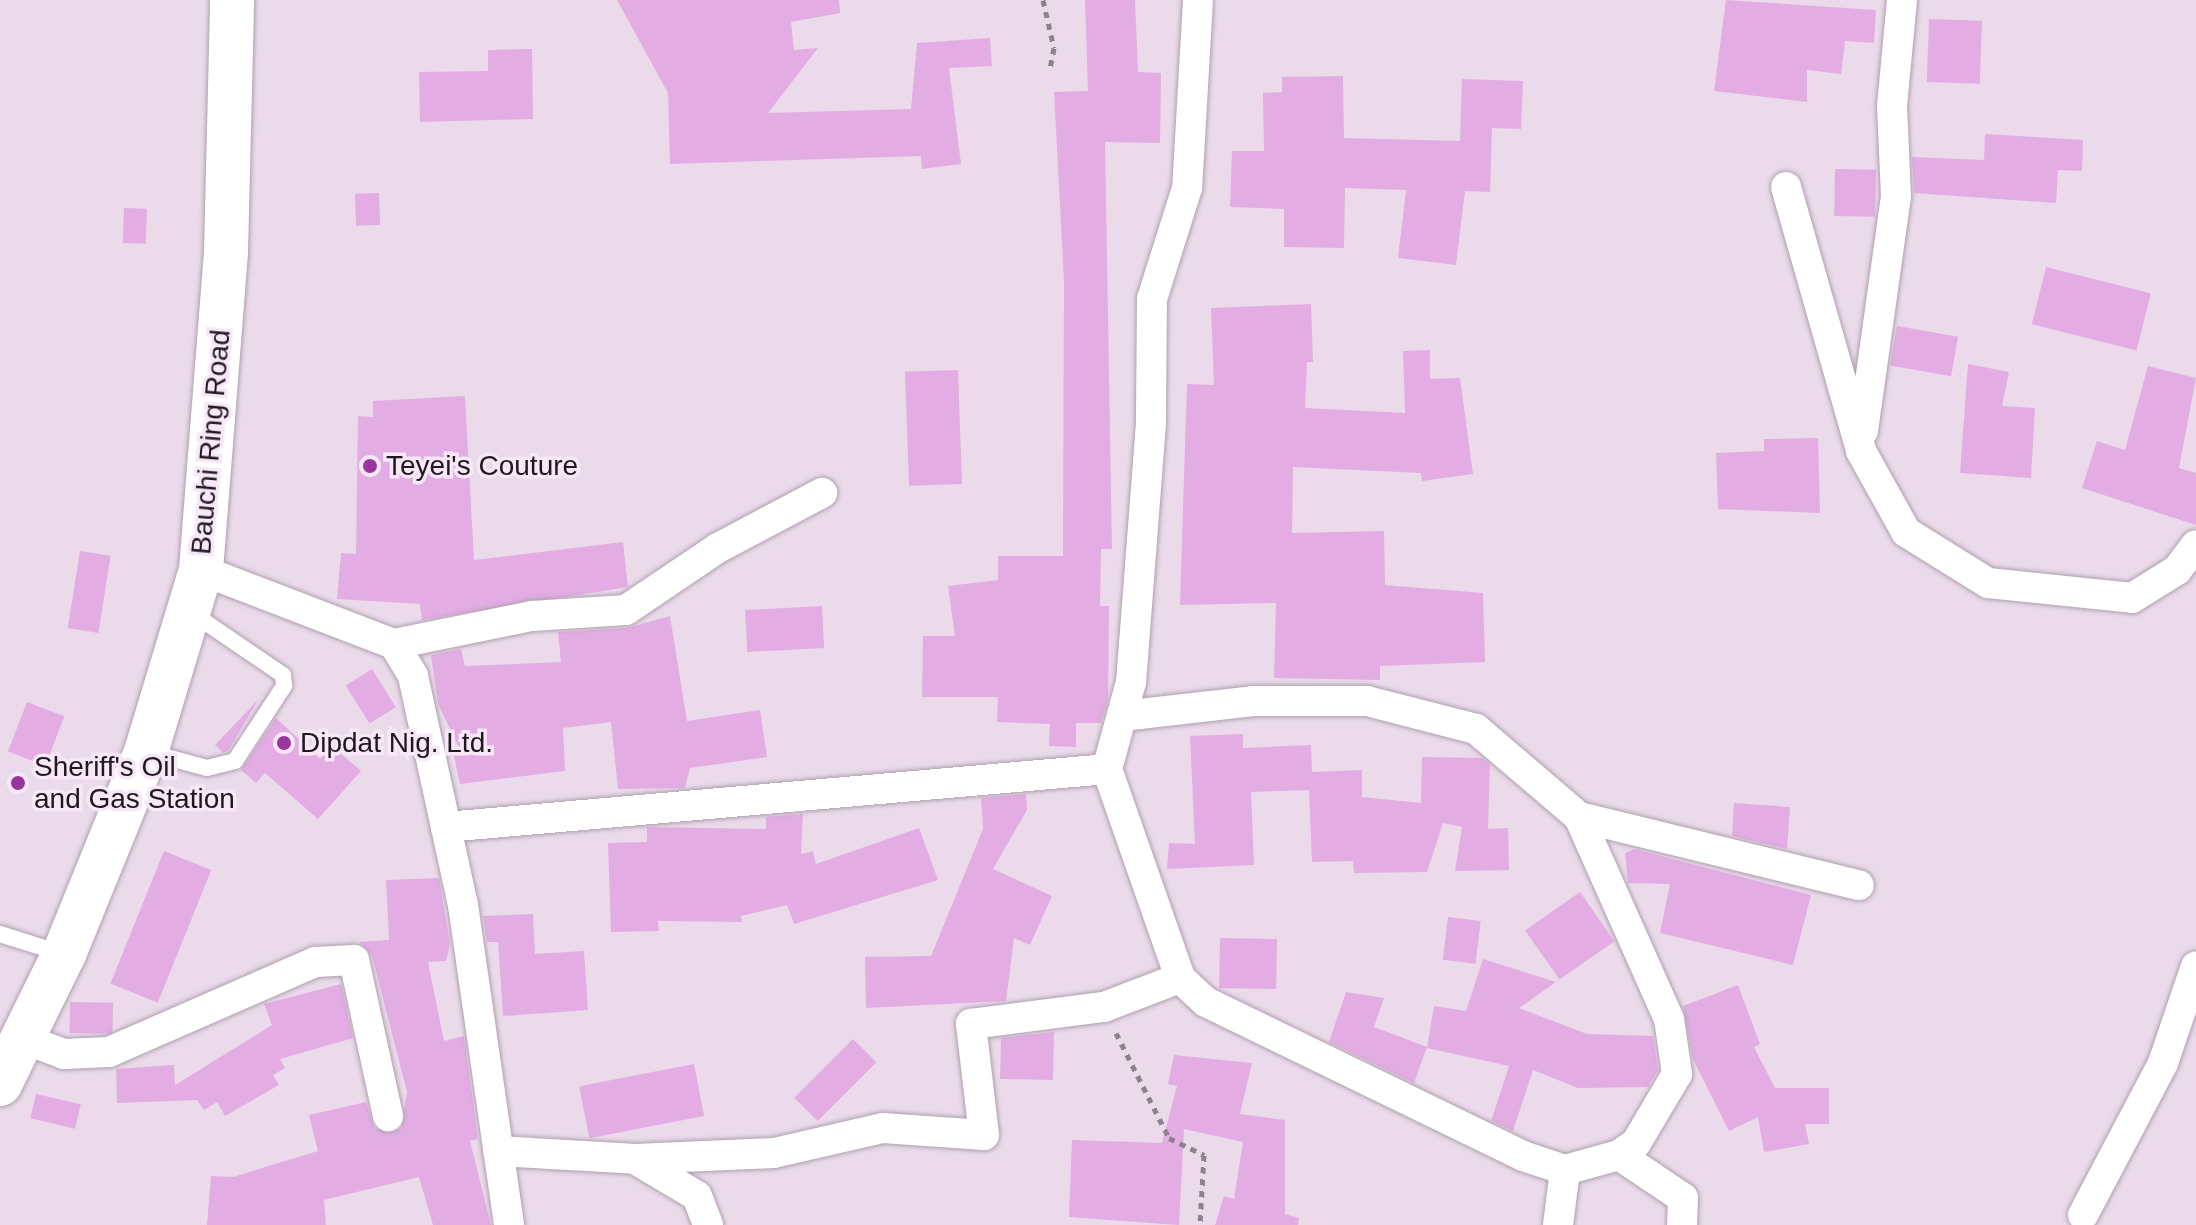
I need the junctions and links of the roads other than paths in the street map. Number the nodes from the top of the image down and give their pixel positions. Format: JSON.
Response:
{"nodes":[{"id":1,"x":232,"y":0,"type":"edge"},
{"id":2,"x":1198,"y":0,"type":"edge"},
{"id":3,"x":1902,"y":0,"type":"edge"},
{"id":4,"x":1786,"y":187,"type":"dead end"},
{"id":5,"x":1861,"y":451,"type":"junction"},
{"id":6,"x":822,"y":493,"type":"dead end"},
{"id":7,"x":2196,"y":545,"type":"edge"},
{"id":8,"x":192,"y":589,"type":"junction"},
{"id":9,"x":394,"y":644,"type":"junction"},
{"id":10,"x":1122,"y":716,"type":"junction"},
{"id":11,"x":146,"y":752,"type":"junction"},
{"id":12,"x":1107,"y":769,"type":"junction"},
{"id":13,"x":1579,"y":817,"type":"junction"},
{"id":14,"x":446,"y":827,"type":"junction"},
{"id":15,"x":1859,"y":885,"type":"dead end"},
{"id":16,"x":0,"y":934,"type":"edge"},
{"id":17,"x":64,"y":954,"type":"junction"},
{"id":18,"x":2196,"y":966,"type":"edge"},
{"id":19,"x":1180,"y":978,"type":"junction"},
{"id":20,"x":2194,"y":997,"type":"edge"},
{"id":21,"x":5,"y":1067,"type":"edge"},
{"id":22,"x":388,"y":1116,"type":"dead end"},
{"id":23,"x":498,"y":1151,"type":"junction"},
{"id":24,"x":1619,"y":1155,"type":"junction"},
{"id":25,"x":635,"y":1159,"type":"junction"},
{"id":26,"x":1565,"y":1170,"type":"junction"},
{"id":27,"x":2083,"y":1215,"type":"dead end"},
{"id":28,"x":509,"y":1225,"type":"edge"},
{"id":29,"x":708,"y":1225,"type":"edge"},
{"id":30,"x":1558,"y":1225,"type":"edge"},
{"id":31,"x":1682,"y":1225,"type":"edge"}],
"edges":[{"from":1,"to":8,"type":"main road","name":"Bauchi Ring Road"},
{"from":2,"to":10,"type":"street"},
{"from":3,"to":5,"type":"street"},
{"from":4,"to":5,"type":"street"},
{"from":5,"to":7,"type":"street"},
{"from":6,"to":9,"type":"street"},
{"from":8,"to":9,"type":"street"},
{"from":8,"to":11,"type":"main road","name":"Bauchi Ring Road"},
{"from":8,"to":11,"type":"lane"},
{"from":9,"to":14,"type":"street"},
{"from":10,"to":12,"type":"street"},
{"from":10,"to":13,"type":"street"},
{"from":11,"to":17,"type":"main road","name":"Bauchi Ring Road"},
{"from":12,"to":14,"type":"street"},
{"from":12,"to":19,"type":"street"},
{"from":13,"to":15,"type":"street"},
{"from":13,"to":24,"type":"street"},
{"from":14,"to":23,"type":"street"},
{"from":16,"to":17,"type":"lane"},
{"from":17,"to":21,"type":"main road","name":"Bauchi Ring Road"},
{"from":18,"to":20,"type":"street"},
{"from":19,"to":25,"type":"street"},
{"from":19,"to":26,"type":"street"},
{"from":20,"to":27,"type":"street"},
{"from":21,"to":22,"type":"street"},
{"from":23,"to":25,"type":"street"},
{"from":23,"to":28,"type":"street"},
{"from":24,"to":26,"type":"street"},
{"from":24,"to":31,"type":"street"},
{"from":25,"to":29,"type":"street"},
{"from":26,"to":30,"type":"street"}]}
